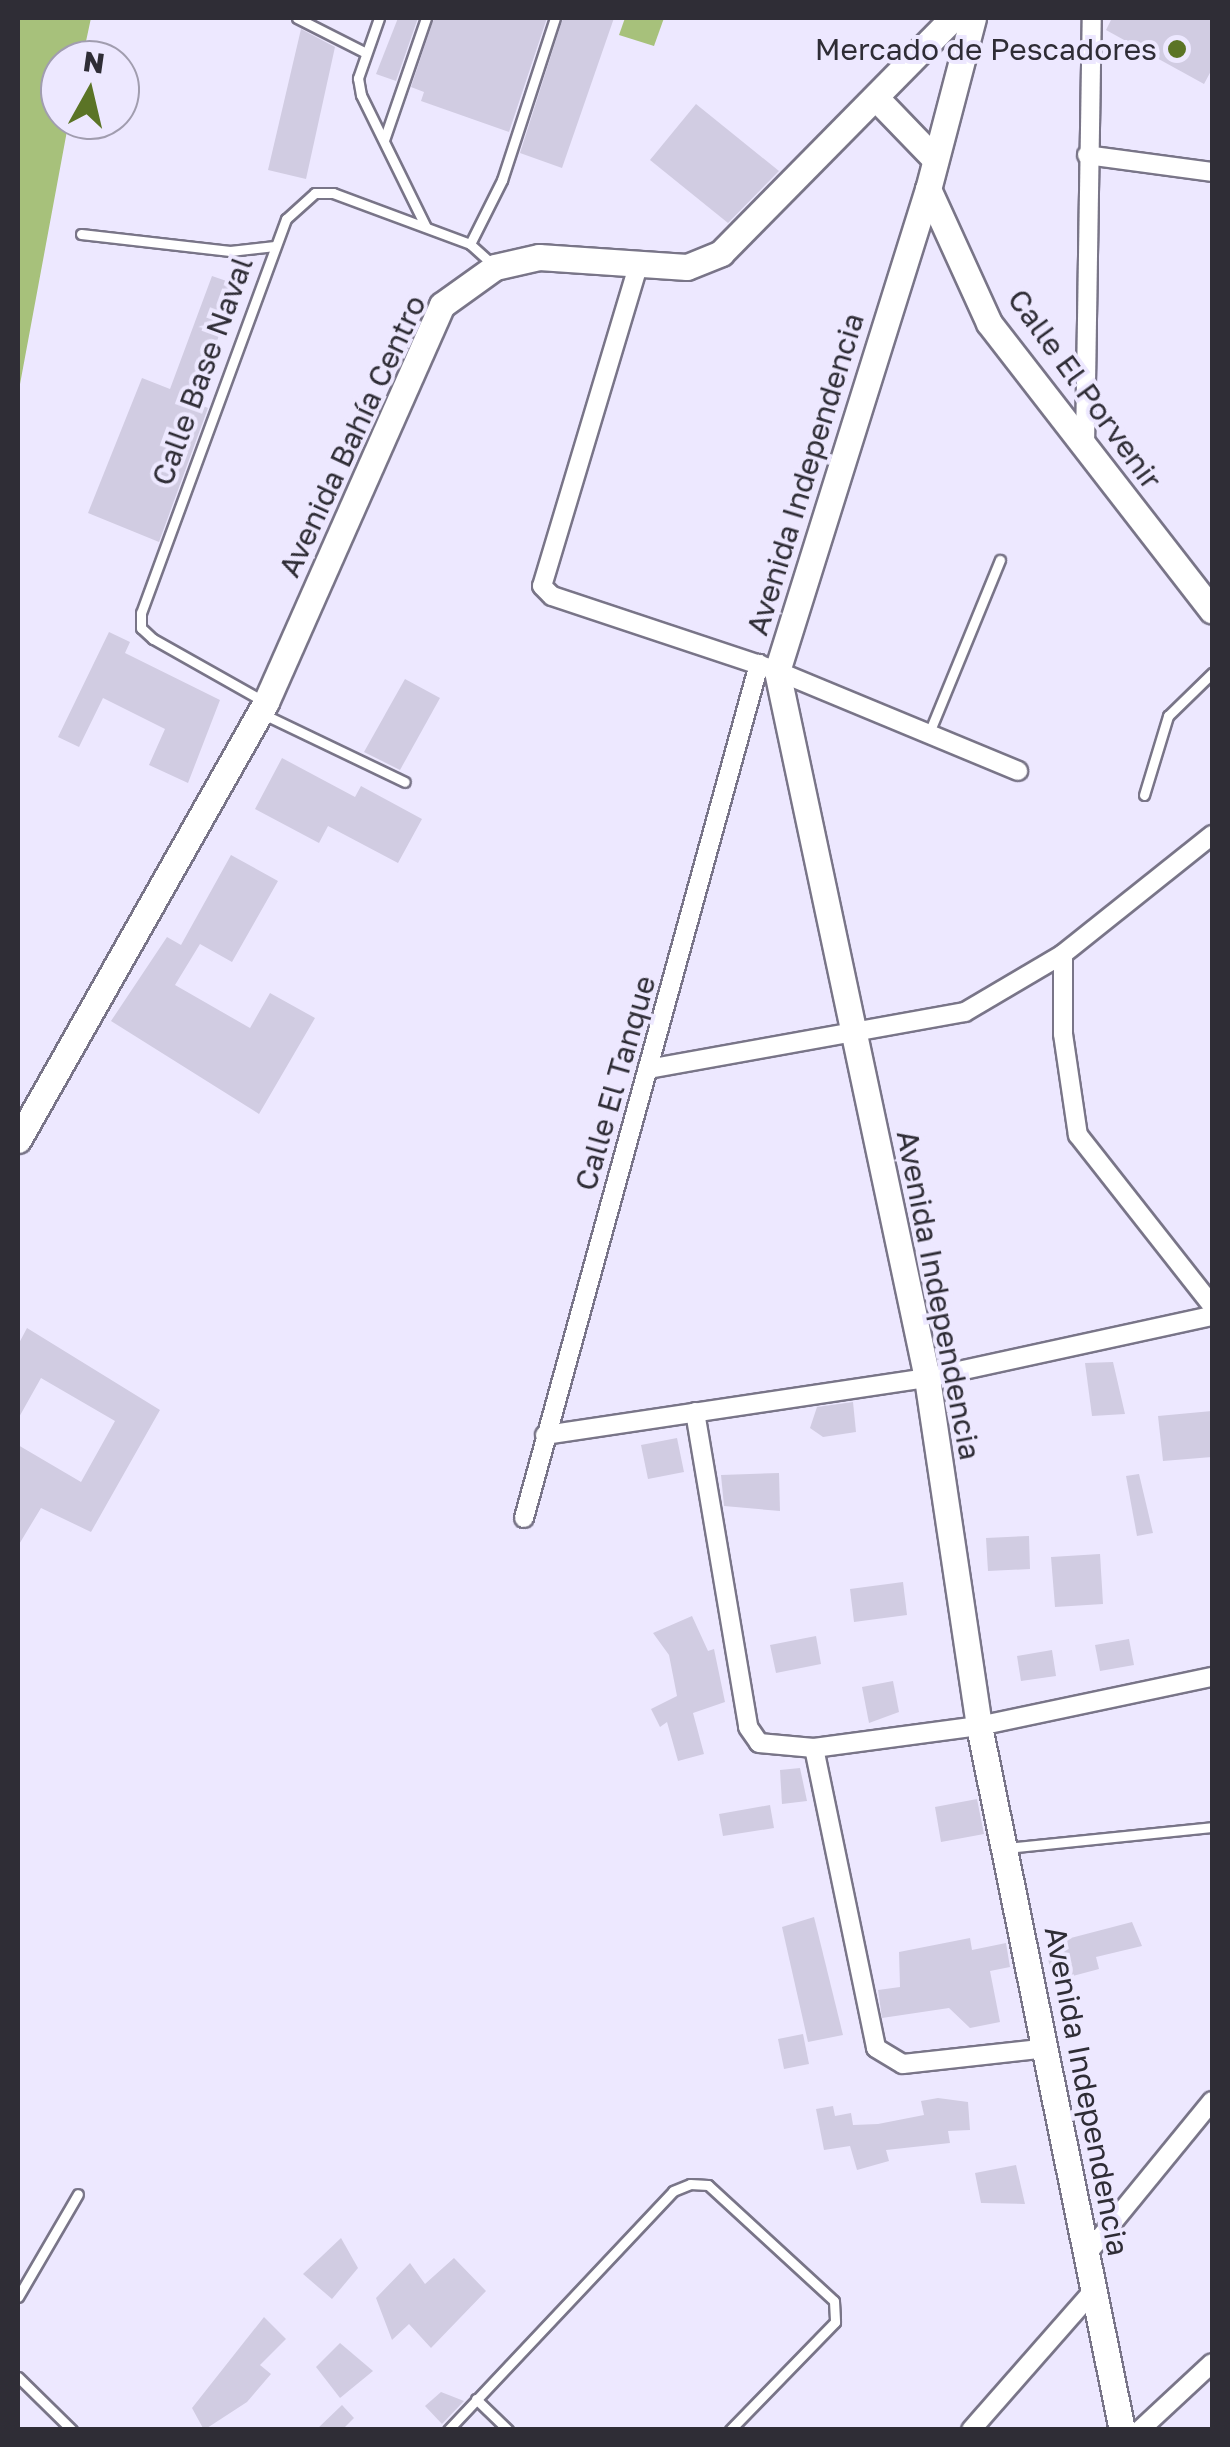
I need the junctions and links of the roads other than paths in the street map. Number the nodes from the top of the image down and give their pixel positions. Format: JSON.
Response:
{"nodes":[{"id":1,"x":297,"y":18,"type":"edge"},
{"id":2,"x":379,"y":18,"type":"edge"},
{"id":3,"x":426,"y":18,"type":"edge"},
{"id":4,"x":555,"y":18,"type":"edge"},
{"id":5,"x":952,"y":18,"type":"edge"},
{"id":6,"x":972,"y":18,"type":"edge"},
{"id":7,"x":1092,"y":18,"type":"edge"},
{"id":8,"x":366,"y":53,"type":"junction"},
{"id":9,"x":876,"y":98,"type":"junction"},
{"id":10,"x":384,"y":140,"type":"junction"},
{"id":11,"x":931,"y":155,"type":"junction"},
{"id":12,"x":1086,"y":155,"type":"junction"},
{"id":13,"x":1212,"y":172,"type":"edge"},
{"id":14,"x":928,"y":189,"type":"junction"},
{"id":15,"x":426,"y":226,"type":"junction"},
{"id":16,"x":82,"y":234,"type":"dead end"},
{"id":17,"x":470,"y":244,"type":"junction"},
{"id":18,"x":275,"y":246,"type":"junction"},
{"id":19,"x":640,"y":263,"type":"junction"},
{"id":20,"x":495,"y":266,"type":"junction"},
{"id":21,"x":1085,"y":448,"type":"junction"},
{"id":22,"x":1000,"y":560,"type":"dead end"},
{"id":23,"x":1212,"y":611,"type":"edge"},
{"id":24,"x":768,"y":667,"type":"junction"},
{"id":25,"x":1212,"y":673,"type":"edge"},
{"id":26,"x":264,"y":707,"type":"junction"},
{"id":27,"x":928,"y":736,"type":"junction"},
{"id":28,"x":1018,"y":771,"type":"dead end"},
{"id":29,"x":405,"y":782,"type":"dead end"},
{"id":30,"x":1144,"y":795,"type":"dead end"},
{"id":31,"x":1212,"y":835,"type":"edge"},
{"id":32,"x":1064,"y":954,"type":"junction"},
{"id":33,"x":853,"y":1036,"type":"junction"},
{"id":34,"x":648,"y":1069,"type":"junction"},
{"id":35,"x":18,"y":1140,"type":"edge"},
{"id":36,"x":1212,"y":1305,"type":"edge"},
{"id":37,"x":1212,"y":1316,"type":"edge"},
{"id":38,"x":927,"y":1378,"type":"junction"},
{"id":39,"x":695,"y":1412,"type":"junction"},
{"id":40,"x":545,"y":1435,"type":"junction"},
{"id":41,"x":524,"y":1518,"type":"dead end"},
{"id":42,"x":1212,"y":1676,"type":"edge"},
{"id":43,"x":979,"y":1726,"type":"junction"},
{"id":44,"x":814,"y":1748,"type":"junction"},
{"id":45,"x":1212,"y":1827,"type":"edge"},
{"id":46,"x":1005,"y":1848,"type":"junction"},
{"id":47,"x":1047,"y":2048,"type":"junction"},
{"id":48,"x":1212,"y":2100,"type":"edge"},
{"id":49,"x":78,"y":2194,"type":"dead end"},
{"id":50,"x":1086,"y":2254,"type":"junction"},
{"id":51,"x":1094,"y":2291,"type":"junction"},
{"id":52,"x":18,"y":2297,"type":"edge"},
{"id":53,"x":1212,"y":2363,"type":"edge"},
{"id":54,"x":18,"y":2376,"type":"edge"},
{"id":55,"x":476,"y":2399,"type":"junction"},
{"id":56,"x":72,"y":2430,"type":"edge"},
{"id":57,"x":448,"y":2430,"type":"edge"},
{"id":58,"x":508,"y":2430,"type":"edge"},
{"id":59,"x":730,"y":2430,"type":"edge"},
{"id":60,"x":972,"y":2430,"type":"edge"},
{"id":61,"x":1122,"y":2430,"type":"edge"},
{"id":62,"x":1140,"y":2430,"type":"edge"}],
"edges":[{"from":1,"to":8,"type":"lane"},
{"from":2,"to":8,"type":"lane"},
{"from":3,"to":10,"type":"lane"},
{"from":4,"to":17,"type":"lane"},
{"from":5,"to":9,"type":"main road","name":"Avenida Bahía Centro"},
{"from":6,"to":11,"type":"main road","name":"Calle El Porvenir"},
{"from":7,"to":12,"type":"street"},
{"from":8,"to":10,"type":"lane"},
{"from":9,"to":11,"type":"main road"},
{"from":9,"to":19,"type":"main road","name":"Avenida Bahía Centro"},
{"from":10,"to":15,"type":"lane"},
{"from":11,"to":14,"type":"main road","name":"Calle El Porvenir"},
{"from":12,"to":13,"type":"street"},
{"from":12,"to":21,"type":"street"},
{"from":14,"to":21,"type":"main road","name":"Calle El Porvenir"},
{"from":14,"to":24,"type":"main road","name":"Avenida Independencia"},
{"from":15,"to":17,"type":"lane","name":"Calle Base Naval"},
{"from":15,"to":18,"type":"lane","name":"Calle Base Naval"},
{"from":16,"to":18,"type":"lane"},
{"from":17,"to":20,"type":"lane","name":"Calle Base Naval"},
{"from":18,"to":26,"type":"lane","name":"Calle Base Naval"},
{"from":19,"to":20,"type":"main road","name":"Avenida Bahía Centro"},
{"from":19,"to":24,"type":"street"},
{"from":20,"to":26,"type":"main road","name":"Avenida Bahía Centro"},
{"from":21,"to":23,"type":"main road","name":"Calle El Porvenir"},
{"from":22,"to":27,"type":"lane"},
{"from":24,"to":27,"type":"street"},
{"from":24,"to":33,"type":"main road","name":"Avenida Independencia"},
{"from":24,"to":34,"type":"street","name":"Calle El Tanque"},
{"from":25,"to":30,"type":"lane"},
{"from":26,"to":29,"type":"lane","name":"Calle Base Naval"},
{"from":26,"to":35,"type":"main road","name":"Avenida Bahía Centro"},
{"from":27,"to":28,"type":"street"},
{"from":31,"to":32,"type":"street"},
{"from":32,"to":33,"type":"street"},
{"from":32,"to":36,"type":"street"},
{"from":33,"to":34,"type":"street"},
{"from":33,"to":38,"type":"main road","name":"Avenida Independencia"},
{"from":34,"to":40,"type":"street","name":"Calle El Tanque"},
{"from":37,"to":38,"type":"street"},
{"from":38,"to":39,"type":"street"},
{"from":38,"to":43,"type":"main road","name":"Avenida Independencia"},
{"from":39,"to":40,"type":"street"},
{"from":39,"to":44,"type":"street"},
{"from":40,"to":41,"type":"street","name":"Calle El Tanque"},
{"from":42,"to":43,"type":"street"},
{"from":43,"to":44,"type":"street"},
{"from":43,"to":46,"type":"main road","name":"Avenida Independencia"},
{"from":44,"to":47,"type":"street"},
{"from":45,"to":46,"type":"lane"},
{"from":46,"to":47,"type":"main road","name":"Avenida Independencia"},
{"from":47,"to":50,"type":"main road","name":"Avenida Independencia"},
{"from":48,"to":50,"type":"street"},
{"from":49,"to":52,"type":"lane"},
{"from":50,"to":51,"type":"main road","name":"Avenida Independencia"},
{"from":51,"to":60,"type":"street"},
{"from":51,"to":61,"type":"main road","name":"Avenida Independencia"},
{"from":53,"to":62,"type":"street"},
{"from":54,"to":56,"type":"lane"},
{"from":55,"to":57,"type":"lane"},
{"from":55,"to":58,"type":"lane"},
{"from":55,"to":59,"type":"lane"}]}
